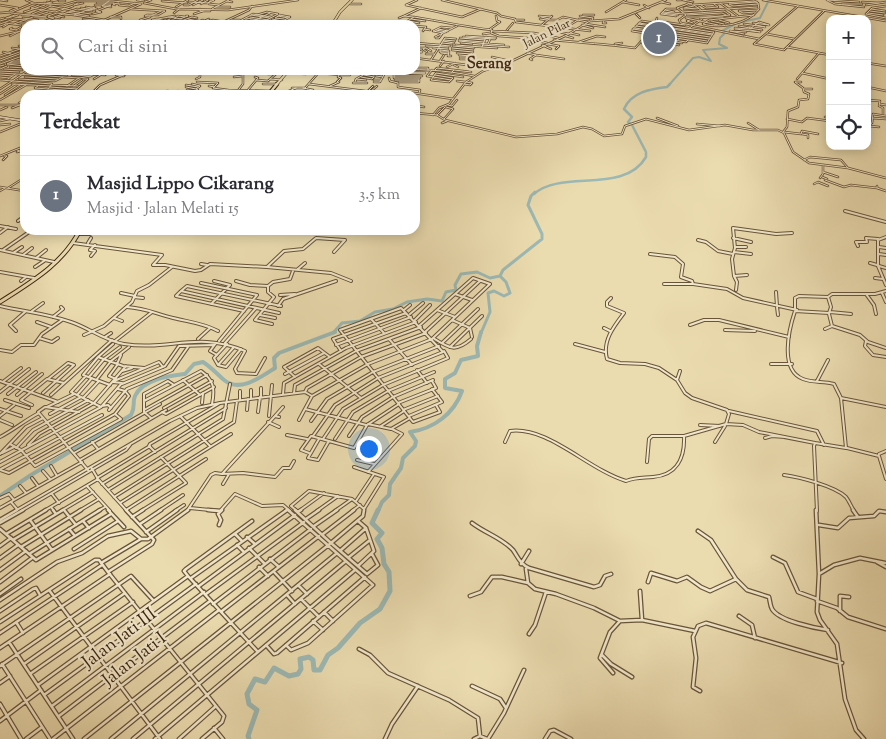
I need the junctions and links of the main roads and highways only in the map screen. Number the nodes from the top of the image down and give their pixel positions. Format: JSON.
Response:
{"nodes":[{"id":1,"x":353,"y":0,"type":"edge"},
{"id":2,"x":335,"y":20,"type":"edge"},
{"id":3,"x":335,"y":20,"type":"edge"},
{"id":4,"x":285,"y":75,"type":"edge"},
{"id":5,"x":285,"y":75,"type":"edge"},
{"id":6,"x":273,"y":90,"type":"edge"},
{"id":7,"x":273,"y":90,"type":"edge"},
{"id":8,"x":77,"y":235,"type":"edge"},
{"id":9,"x":0,"y":302,"type":"edge"}],
"edges":[{"from":1,"to":2,"type":"main road"},
{"from":1,"to":3,"type":"main road"},
{"from":4,"to":6,"type":"main road"},
{"from":5,"to":7,"type":"main road"},
{"from":8,"to":9,"type":"main road"}]}
